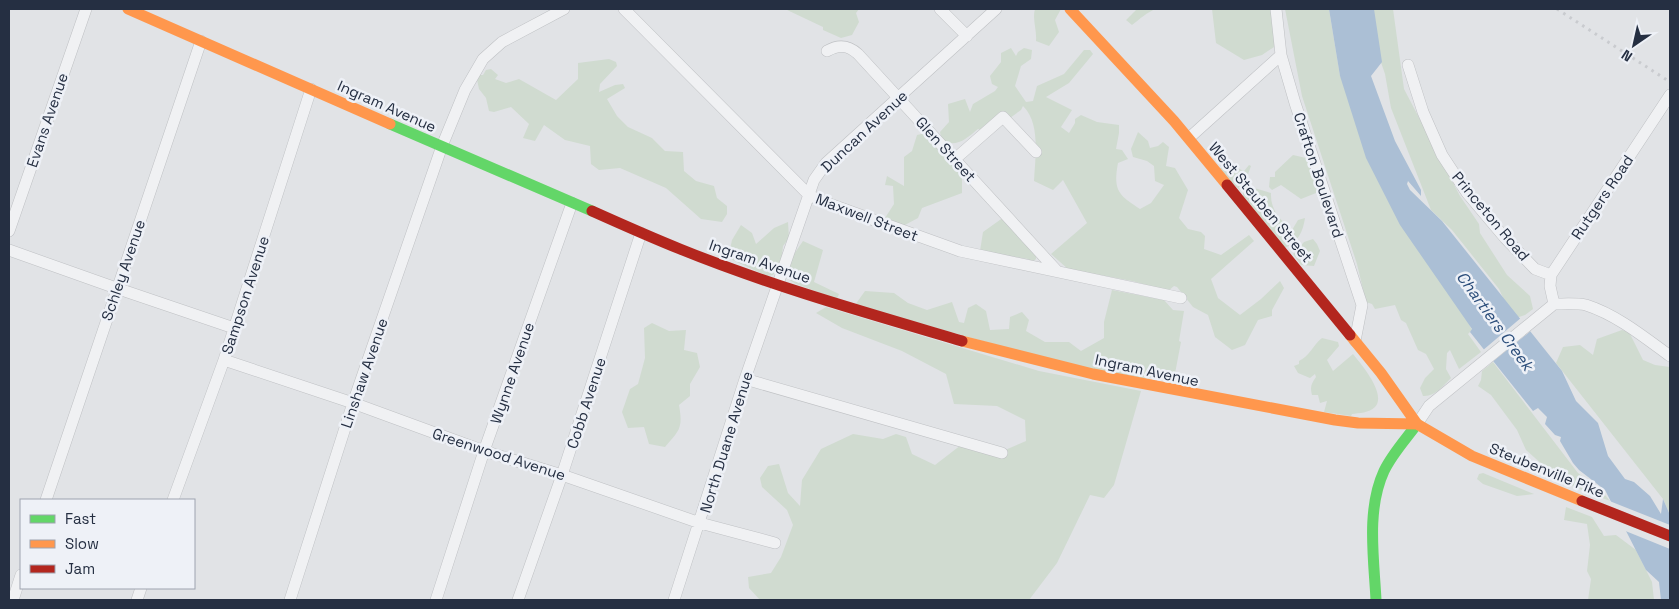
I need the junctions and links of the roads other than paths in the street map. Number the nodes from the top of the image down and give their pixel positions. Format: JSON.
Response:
{"nodes":[{"id":1,"x":86,"y":9,"type":"edge"},
{"id":2,"x":128,"y":9,"type":"edge"},
{"id":3,"x":564,"y":9,"type":"edge"},
{"id":4,"x":624,"y":9,"type":"edge"},
{"id":5,"x":940,"y":9,"type":"edge"},
{"id":6,"x":996,"y":9,"type":"edge"},
{"id":7,"x":1070,"y":9,"type":"edge"},
{"id":8,"x":1276,"y":9,"type":"edge"},
{"id":9,"x":967,"y":36,"type":"junction"},
{"id":10,"x":201,"y":41,"type":"junction"},
{"id":11,"x":827,"y":51,"type":"dead end"},
{"id":12,"x":1281,"y":55,"type":"junction"},
{"id":13,"x":1408,"y":65,"type":"dead end"},
{"id":14,"x":311,"y":89,"type":"junction"},
{"id":15,"x":1670,"y":95,"type":"edge"},
{"id":16,"x":899,"y":97,"type":"junction"},
{"id":17,"x":1189,"y":138,"type":"junction"},
{"id":18,"x":442,"y":146,"type":"junction"},
{"id":19,"x":1036,"y":152,"type":"dead end"},
{"id":20,"x":955,"y":159,"type":"junction"},
{"id":21,"x":809,"y":195,"type":"junction"},
{"id":22,"x":572,"y":203,"type":"junction"},
{"id":23,"x":9,"y":231,"type":"edge"},
{"id":24,"x":641,"y":233,"type":"junction"},
{"id":25,"x":9,"y":250,"type":"edge"},
{"id":26,"x":1057,"y":272,"type":"junction"},
{"id":27,"x":1551,"y":275,"type":"junction"},
{"id":28,"x":778,"y":284,"type":"junction"},
{"id":29,"x":116,"y":288,"type":"junction"},
{"id":30,"x":1181,"y":298,"type":"dead end"},
{"id":31,"x":1550,"y":307,"type":"junction"},
{"id":32,"x":234,"y":328,"type":"junction"},
{"id":33,"x":1355,"y":341,"type":"junction"},
{"id":34,"x":1670,"y":356,"type":"edge"},
{"id":35,"x":224,"y":360,"type":"junction"},
{"id":36,"x":745,"y":379,"type":"junction"},
{"id":37,"x":353,"y":403,"type":"junction"},
{"id":38,"x":1417,"y":424,"type":"junction"},
{"id":39,"x":484,"y":451,"type":"junction"},
{"id":40,"x":1002,"y":453,"type":"dead end"},
{"id":41,"x":562,"y":475,"type":"junction"},
{"id":42,"x":46,"y":499,"type":"edge"},
{"id":43,"x":173,"y":499,"type":"edge"},
{"id":44,"x":700,"y":523,"type":"junction"},
{"id":45,"x":1670,"y":536,"type":"edge"},
{"id":46,"x":775,"y":543,"type":"dead end"},
{"id":47,"x":20,"y":578,"type":"edge"},
{"id":48,"x":13,"y":600,"type":"edge"},
{"id":49,"x":290,"y":600,"type":"edge"},
{"id":50,"x":436,"y":600,"type":"edge"},
{"id":51,"x":518,"y":600,"type":"edge"},
{"id":52,"x":674,"y":600,"type":"edge"},
{"id":53,"x":1376,"y":600,"type":"edge"}],
"edges":[{"from":1,"to":23,"type":"street","name":"Evans Avenue"},
{"from":2,"to":10,"type":"street","name":"Ingram Avenue"},
{"from":3,"to":18,"type":"street","name":"Linshaw Avenue"},
{"from":4,"to":21,"type":"street","name":"Maxwell Street"},
{"from":5,"to":9,"type":"street"},
{"from":6,"to":9,"type":"street","name":"Duncan Avenue"},
{"from":7,"to":17,"type":"street","name":"West Steuben Street"},
{"from":8,"to":12,"type":"street","name":"Crafton Boulevard"},
{"from":9,"to":16,"type":"street","name":"Duncan Avenue"},
{"from":10,"to":14,"type":"street","name":"Ingram Avenue"},
{"from":10,"to":29,"type":"street","name":"Schley Avenue"},
{"from":11,"to":16,"type":"street","name":"Glen Street"},
{"from":12,"to":17,"type":"street"},
{"from":12,"to":33,"type":"street","name":"Crafton Boulevard"},
{"from":13,"to":27,"type":"street","name":"Princeton Road"},
{"from":14,"to":18,"type":"street","name":"Ingram Avenue"},
{"from":14,"to":32,"type":"street","name":"Sampson Avenue"},
{"from":15,"to":27,"type":"street","name":"Rutgers Road"},
{"from":16,"to":20,"type":"street","name":"Glen Street"},
{"from":16,"to":21,"type":"street","name":"Duncan Avenue"},
{"from":17,"to":33,"type":"street","name":"West Steuben Street"},
{"from":18,"to":22,"type":"street","name":"Ingram Avenue"},
{"from":18,"to":37,"type":"street","name":"Linshaw Avenue"},
{"from":19,"to":20,"type":"street"},
{"from":20,"to":26,"type":"street","name":"Glen Street"},
{"from":21,"to":26,"type":"street","name":"Maxwell Street"},
{"from":21,"to":28,"type":"street","name":"Duncan Avenue"},
{"from":22,"to":24,"type":"street","name":"Ingram Avenue"},
{"from":22,"to":39,"type":"street","name":"Wynne Avenue"},
{"from":24,"to":28,"type":"street","name":"Ingram Avenue"},
{"from":24,"to":41,"type":"street","name":"Cobb Avenue"},
{"from":25,"to":29,"type":"street"},
{"from":26,"to":30,"type":"street","name":"Maxwell Street"},
{"from":27,"to":31,"type":"street"},
{"from":28,"to":36,"type":"street","name":"North Duane Avenue"},
{"from":28,"to":38,"type":"street","name":"Ingram Avenue"},
{"from":29,"to":32,"type":"street"},
{"from":29,"to":42,"type":"street","name":"Schley Avenue"},
{"from":31,"to":34,"type":"street"},
{"from":31,"to":38,"type":"street"},
{"from":32,"to":35,"type":"street","name":"Sampson Avenue"},
{"from":33,"to":38,"type":"street","name":"West Steuben Street"},
{"from":35,"to":37,"type":"street","name":"Greenwood Avenue"},
{"from":35,"to":43,"type":"street","name":"Sampson Avenue"},
{"from":36,"to":40,"type":"street"},
{"from":36,"to":44,"type":"street","name":"North Duane Avenue"},
{"from":37,"to":39,"type":"street","name":"Greenwood Avenue"},
{"from":37,"to":49,"type":"street","name":"Linshaw Avenue"},
{"from":38,"to":45,"type":"street","name":"Steubenville Pike"},
{"from":38,"to":53,"type":"street"},
{"from":39,"to":41,"type":"street","name":"Greenwood Avenue"},
{"from":39,"to":50,"type":"street","name":"Wynne Avenue"},
{"from":41,"to":44,"type":"street","name":"Greenwood Avenue"},
{"from":41,"to":51,"type":"street","name":"Cobb Avenue"},
{"from":44,"to":46,"type":"street","name":"Greenwood Avenue"},
{"from":44,"to":52,"type":"street","name":"North Duane Avenue"},
{"from":47,"to":48,"type":"street"}]}
